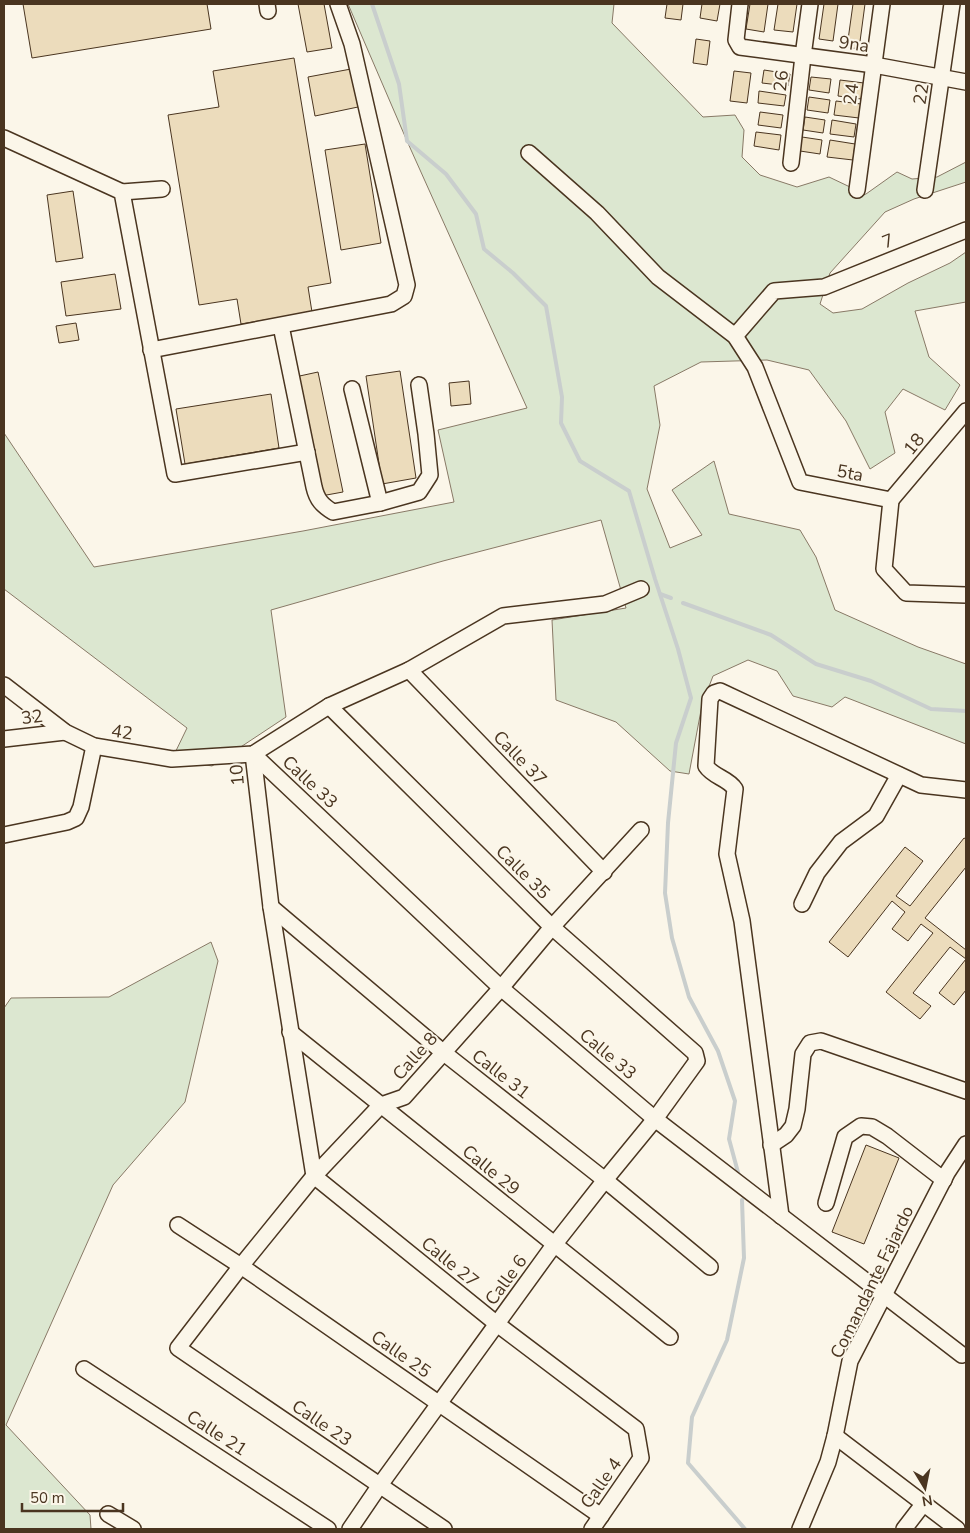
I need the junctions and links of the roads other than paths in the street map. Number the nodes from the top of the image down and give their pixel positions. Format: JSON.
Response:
{"nodes":[{"id":1,"x":338,"y":4,"type":"edge"},
{"id":2,"x":740,"y":4,"type":"edge"},
{"id":3,"x":810,"y":4,"type":"edge"},
{"id":4,"x":882,"y":4,"type":"edge"},
{"id":5,"x":952,"y":4,"type":"edge"},
{"id":6,"x":803,"y":56,"type":"junction"},
{"id":7,"x":874,"y":65,"type":"junction"},
{"id":8,"x":943,"y":77,"type":"junction"},
{"id":9,"x":966,"y":82,"type":"edge"},
{"id":10,"x":4,"y":138,"type":"edge"},
{"id":11,"x":529,"y":153,"type":"dead end"},
{"id":12,"x":791,"y":163,"type":"dead end"},
{"id":13,"x":162,"y":189,"type":"dead end"},
{"id":14,"x":857,"y":190,"type":"dead end"},
{"id":15,"x":925,"y":190,"type":"dead end"},
{"id":16,"x":122,"y":192,"type":"junction"},
{"id":17,"x":966,"y":230,"type":"edge"},
{"id":18,"x":281,"y":326,"type":"junction"},
{"id":19,"x":735,"y":336,"type":"junction"},
{"id":20,"x":151,"y":350,"type":"junction"},
{"id":21,"x":419,"y":385,"type":"dead end"},
{"id":22,"x":352,"y":389,"type":"dead end"},
{"id":23,"x":966,"y":412,"type":"edge"},
{"id":24,"x":307,"y":452,"type":"junction"},
{"id":25,"x":891,"y":500,"type":"junction"},
{"id":26,"x":380,"y":503,"type":"junction"},
{"id":27,"x":642,"y":589,"type":"dead end"},
{"id":28,"x":966,"y":595,"type":"edge"},
{"id":29,"x":409,"y":670,"type":"junction"},
{"id":30,"x":4,"y":685,"type":"edge"},
{"id":31,"x":329,"y":706,"type":"junction"},
{"id":32,"x":64,"y":732,"type":"junction"},
{"id":33,"x":4,"y":739,"type":"edge"},
{"id":34,"x":94,"y":746,"type":"junction"},
{"id":35,"x":253,"y":754,"type":"junction"},
{"id":36,"x":899,"y":775,"type":"junction"},
{"id":37,"x":966,"y":790,"type":"edge"},
{"id":38,"x":640,"y":830,"type":"dead end"},
{"id":39,"x":4,"y":835,"type":"edge"},
{"id":40,"x":604,"y":872,"type":"junction"},
{"id":41,"x":802,"y":904,"type":"dead end"},
{"id":42,"x":271,"y":907,"type":"junction"},
{"id":43,"x":552,"y":927,"type":"junction"},
{"id":44,"x":501,"y":988,"type":"junction"},
{"id":45,"x":290,"y":1032,"type":"junction"},
{"id":46,"x":444,"y":1053,"type":"junction"},
{"id":47,"x":697,"y":1057,"type":"joint"},
{"id":48,"x":966,"y":1091,"type":"edge"},
{"id":49,"x":381,"y":1105,"type":"junction"},
{"id":50,"x":655,"y":1119,"type":"junction"},
{"id":51,"x":966,"y":1144,"type":"edge"},
{"id":52,"x":771,"y":1145,"type":"junction"},
{"id":53,"x":314,"y":1176,"type":"junction"},
{"id":54,"x":605,"y":1180,"type":"junction"},
{"id":55,"x":944,"y":1180,"type":"junction"},
{"id":56,"x":826,"y":1203,"type":"dead end"},
{"id":57,"x":781,"y":1216,"type":"junction"},
{"id":58,"x":178,"y":1225,"type":"dead end"},
{"id":59,"x":554,"y":1245,"type":"junction"},
{"id":60,"x":241,"y":1266,"type":"junction"},
{"id":61,"x":710,"y":1267,"type":"dead end"},
{"id":62,"x":885,"y":1294,"type":"junction"},
{"id":63,"x":497,"y":1324,"type":"junction"},
{"id":64,"x":670,"y":1337,"type":"dead end"},
{"id":65,"x":178,"y":1348,"type":"joint"},
{"id":66,"x":962,"y":1355,"type":"dead end"},
{"id":67,"x":84,"y":1369,"type":"dead end"},
{"id":68,"x":439,"y":1403,"type":"junction"},
{"id":69,"x":636,"y":1429,"type":"joint"},
{"id":70,"x":835,"y":1436,"type":"junction"},
{"id":71,"x":380,"y":1485,"type":"junction"},
{"id":72,"x":924,"y":1503,"type":"junction"},
{"id":73,"x":108,"y":1514,"type":"dead end"},
{"id":74,"x":601,"y":1516,"type":"junction"},
{"id":75,"x":133,"y":1529,"type":"edge"},
{"id":76,"x":328,"y":1529,"type":"edge"},
{"id":77,"x":350,"y":1529,"type":"edge"},
{"id":78,"x":444,"y":1529,"type":"edge"},
{"id":79,"x":592,"y":1529,"type":"edge"},
{"id":80,"x":800,"y":1529,"type":"edge"},
{"id":81,"x":904,"y":1529,"type":"edge"},
{"id":82,"x":957,"y":1529,"type":"edge"}],
"edges":[{"from":1,"to":18,"type":"street"},
{"from":2,"to":6,"type":"street","name":"9na"},
{"from":3,"to":6,"type":"street","name":"26"},
{"from":4,"to":7,"type":"street","name":"24"},
{"from":5,"to":8,"type":"street","name":"22"},
{"from":6,"to":7,"type":"street","name":"9na"},
{"from":6,"to":12,"type":"street","name":"26"},
{"from":7,"to":8,"type":"street","name":"9na"},
{"from":7,"to":14,"type":"street","name":"24"},
{"from":8,"to":9,"type":"street","name":"9na"},
{"from":8,"to":15,"type":"street","name":"22"},
{"from":10,"to":16,"type":"street"},
{"from":11,"to":19,"type":"street"},
{"from":13,"to":16,"type":"street"},
{"from":16,"to":20,"type":"street"},
{"from":17,"to":19,"type":"street","name":"7"},
{"from":18,"to":20,"type":"street"},
{"from":18,"to":24,"type":"street"},
{"from":19,"to":25,"type":"street","name":"5ta"},
{"from":20,"to":24,"type":"street"},
{"from":21,"to":26,"type":"street"},
{"from":22,"to":26,"type":"street"},
{"from":23,"to":25,"type":"street","name":"18"},
{"from":24,"to":26,"type":"street"},
{"from":25,"to":28,"type":"street"},
{"from":27,"to":29,"type":"street","name":"10"},
{"from":29,"to":31,"type":"street","name":"10"},
{"from":29,"to":40,"type":"street","name":"Calle 37"},
{"from":30,"to":32,"type":"street","name":"42"},
{"from":31,"to":35,"type":"street","name":"10"},
{"from":31,"to":43,"type":"street","name":"Calle 35"},
{"from":32,"to":33,"type":"street","name":"32"},
{"from":32,"to":34,"type":"street","name":"42"},
{"from":34,"to":35,"type":"street","name":"42"},
{"from":34,"to":39,"type":"street"},
{"from":35,"to":42,"type":"street","name":"10"},
{"from":35,"to":44,"type":"street","name":"Calle 33"},
{"from":36,"to":37,"type":"street"},
{"from":36,"to":41,"type":"street"},
{"from":36,"to":52,"type":"street"},
{"from":38,"to":40,"type":"street","name":"Calle 8"},
{"from":40,"to":43,"type":"street","name":"Calle 8"},
{"from":42,"to":45,"type":"street","name":"10"},
{"from":42,"to":46,"type":"street","name":"Calle 31"},
{"from":43,"to":44,"type":"street","name":"Calle 8"},
{"from":43,"to":47,"type":"street","name":"Calle 35"},
{"from":44,"to":46,"type":"street","name":"Calle 8"},
{"from":44,"to":50,"type":"street","name":"Calle 33"},
{"from":45,"to":49,"type":"street","name":"Calle 29"},
{"from":45,"to":53,"type":"street","name":"10"},
{"from":46,"to":49,"type":"street","name":"Calle 8"},
{"from":46,"to":54,"type":"street","name":"Calle 31"},
{"from":47,"to":50,"type":"street","name":"Calle 6"},
{"from":48,"to":52,"type":"street"},
{"from":49,"to":53,"type":"street","name":"Calle 8"},
{"from":49,"to":59,"type":"street","name":"Calle 29"},
{"from":50,"to":54,"type":"street","name":"Calle 6"},
{"from":50,"to":57,"type":"street","name":"Calle 33"},
{"from":51,"to":55,"type":"street","name":"Comandante Fajardo"},
{"from":52,"to":57,"type":"street"},
{"from":53,"to":60,"type":"street","name":"Calle 8"},
{"from":53,"to":63,"type":"street","name":"Calle 27"},
{"from":54,"to":59,"type":"street","name":"Calle 6"},
{"from":54,"to":61,"type":"street","name":"Calle 31"},
{"from":55,"to":56,"type":"street"},
{"from":55,"to":62,"type":"street","name":"Comandante Fajardo"},
{"from":57,"to":62,"type":"street","name":"Calle 33"},
{"from":58,"to":60,"type":"street","name":"Calle 25"},
{"from":59,"to":63,"type":"street","name":"Calle 6"},
{"from":59,"to":64,"type":"street","name":"Calle 29"},
{"from":60,"to":65,"type":"street","name":"Calle 8"},
{"from":60,"to":68,"type":"street","name":"Calle 25"},
{"from":62,"to":66,"type":"street","name":"Calle 33"},
{"from":62,"to":70,"type":"street","name":"Comandante Fajardo"},
{"from":63,"to":68,"type":"street","name":"Calle 6"},
{"from":63,"to":69,"type":"street","name":"Calle 27"},
{"from":65,"to":71,"type":"street","name":"Calle 23"},
{"from":67,"to":76,"type":"street","name":"Calle 21"},
{"from":68,"to":71,"type":"street","name":"Calle 6"},
{"from":68,"to":74,"type":"street","name":"Calle 25"},
{"from":69,"to":74,"type":"street","name":"Calle 4"},
{"from":70,"to":72,"type":"street"},
{"from":70,"to":80,"type":"street","name":"Comandante Fajardo"},
{"from":71,"to":77,"type":"street","name":"Calle 6"},
{"from":71,"to":78,"type":"street","name":"Calle 23"},
{"from":72,"to":81,"type":"street"},
{"from":72,"to":82,"type":"street"},
{"from":73,"to":75,"type":"street"},
{"from":74,"to":79,"type":"street","name":"Calle 4"}]}
